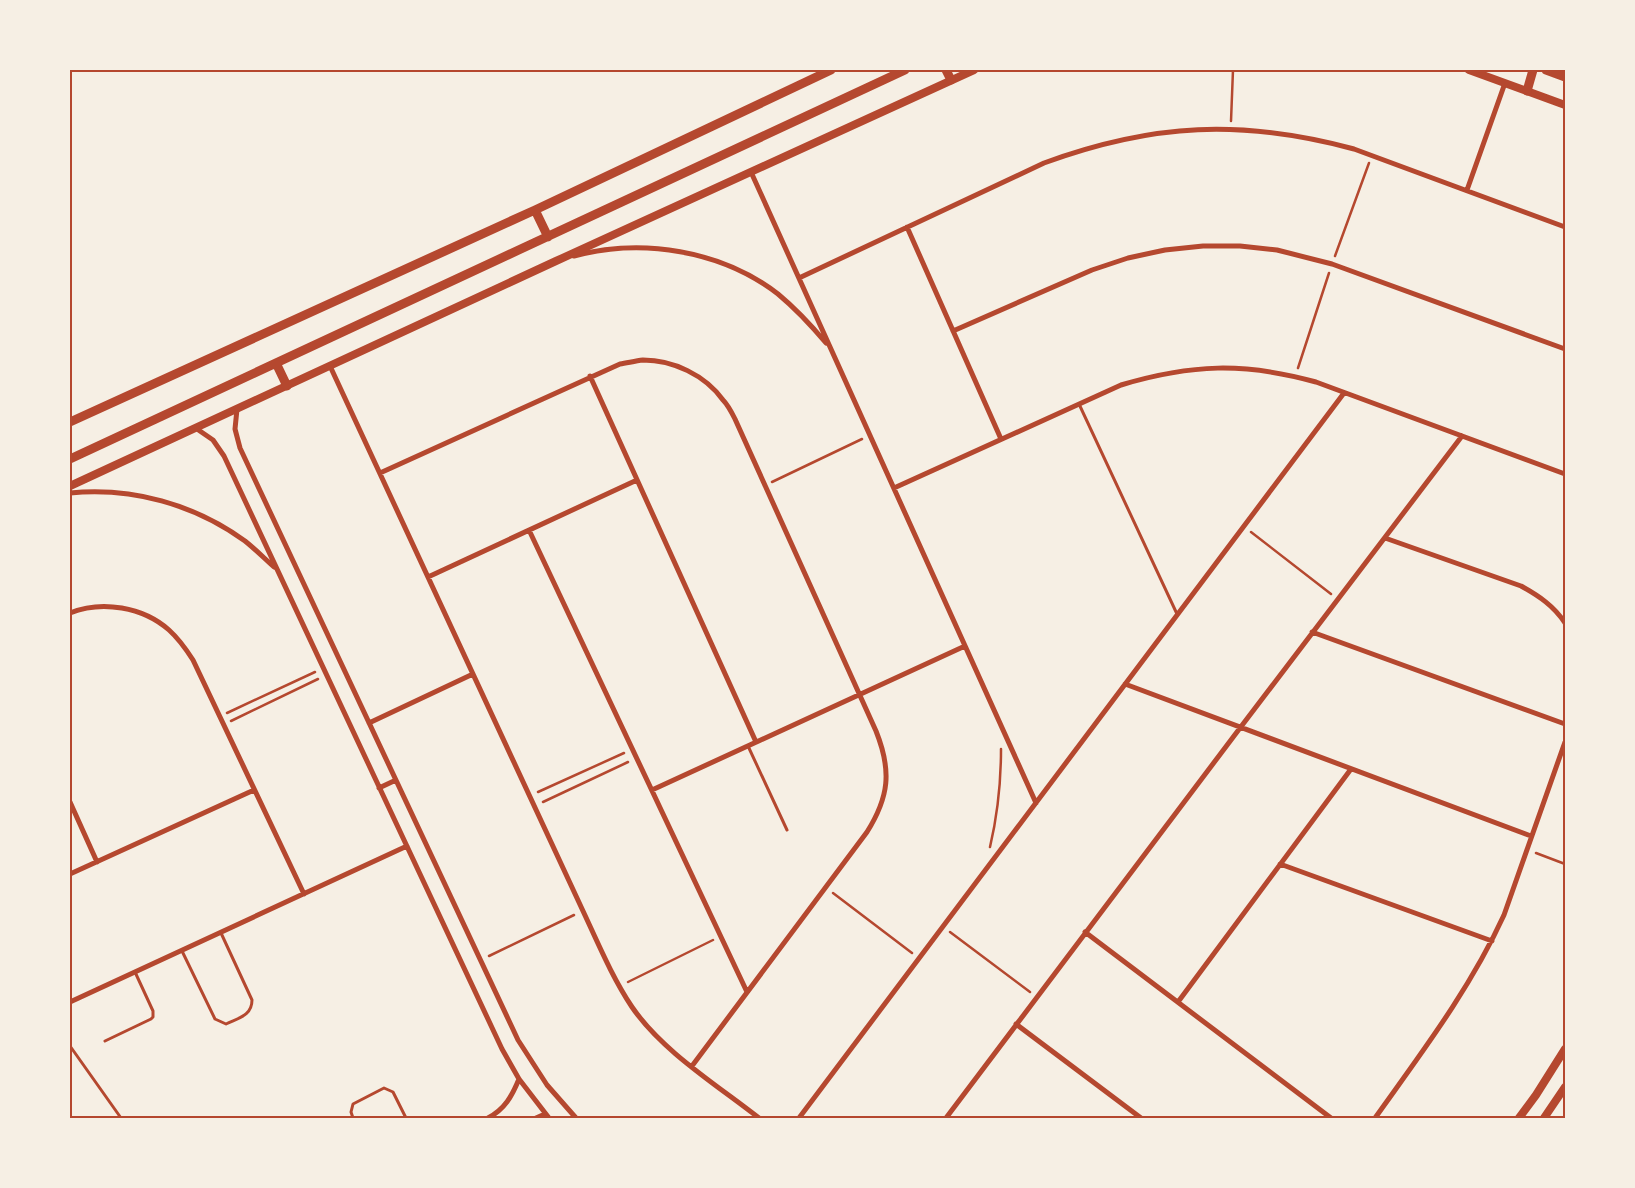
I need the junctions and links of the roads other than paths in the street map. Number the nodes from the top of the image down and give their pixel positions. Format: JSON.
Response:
{"nodes":[{"id":1,"x":831,"y":70,"type":"edge"},
{"id":2,"x":905,"y":70,"type":"edge"},
{"id":3,"x":946,"y":70,"type":"edge"},
{"id":4,"x":974,"y":70,"type":"edge"},
{"id":5,"x":1469,"y":70,"type":"edge"},
{"id":6,"x":1533,"y":70,"type":"edge"},
{"id":7,"x":1546,"y":70,"type":"edge"},
{"id":8,"x":1565,"y":78,"type":"edge"},
{"id":9,"x":951,"y":80,"type":"junction"},
{"id":10,"x":1505,"y":83,"type":"junction"},
{"id":11,"x":1527,"y":91,"type":"junction"},
{"id":12,"x":1565,"y":105,"type":"edge"},
{"id":13,"x":751,"y":172,"type":"junction"},
{"id":14,"x":1467,"y":190,"type":"junction"},
{"id":15,"x":535,"y":210,"type":"junction"},
{"id":16,"x":1565,"y":227,"type":"edge"},
{"id":17,"x":907,"y":228,"type":"junction"},
{"id":18,"x":548,"y":237,"type":"junction"},
{"id":19,"x":556,"y":261,"type":"junction"},
{"id":20,"x":799,"y":278,"type":"junction"},
{"id":21,"x":953,"y":331,"type":"junction"},
{"id":22,"x":831,"y":348,"type":"junction"},
{"id":23,"x":1565,"y":349,"type":"edge"},
{"id":24,"x":276,"y":363,"type":"junction"},
{"id":25,"x":330,"y":366,"type":"junction"},
{"id":26,"x":590,"y":376,"type":"junction"},
{"id":27,"x":287,"y":386,"type":"junction"},
{"id":28,"x":1344,"y":393,"type":"junction"},
{"id":29,"x":1079,"y":404,"type":"junction"},
{"id":30,"x":237,"y":409,"type":"junction"},
{"id":31,"x":70,"y":422,"type":"edge"},
{"id":32,"x":197,"y":428,"type":"junction"},
{"id":33,"x":1462,"y":436,"type":"junction"},
{"id":34,"x":1002,"y":439,"type":"junction"},
{"id":35,"x":70,"y":459,"type":"edge"},
{"id":36,"x":380,"y":473,"type":"junction"},
{"id":37,"x":1565,"y":474,"type":"edge"},
{"id":38,"x":637,"y":480,"type":"junction"},
{"id":39,"x":70,"y":486,"type":"edge"},
{"id":40,"x":894,"y":488,"type":"junction"},
{"id":41,"x":70,"y":493,"type":"edge"},
{"id":42,"x":529,"y":530,"type":"junction"},
{"id":43,"x":1385,"y":538,"type":"junction"},
{"id":44,"x":276,"y":569,"type":"junction"},
{"id":45,"x":428,"y":577,"type":"junction"},
{"id":46,"x":70,"y":613,"type":"edge"},
{"id":47,"x":1177,"y":614,"type":"junction"},
{"id":48,"x":1565,"y":623,"type":"edge"},
{"id":49,"x":1312,"y":632,"type":"junction"},
{"id":50,"x":966,"y":646,"type":"junction"},
{"id":51,"x":473,"y":674,"type":"junction"},
{"id":52,"x":1125,"y":684,"type":"junction"},
{"id":53,"x":860,"y":694,"type":"junction"},
{"id":54,"x":369,"y":723,"type":"junction"},
{"id":55,"x":1565,"y":724,"type":"edge"},
{"id":56,"x":1240,"y":728,"type":"junction"},
{"id":57,"x":756,"y":742,"type":"junction"},
{"id":58,"x":1565,"y":742,"type":"edge"},
{"id":59,"x":748,"y":746,"type":"junction"},
{"id":60,"x":1351,"y":769,"type":"junction"},
{"id":61,"x":396,"y":780,"type":"junction"},
{"id":62,"x":379,"y":788,"type":"junction"},
{"id":63,"x":254,"y":790,"type":"junction"},
{"id":64,"x":652,"y":790,"type":"junction"},
{"id":65,"x":70,"y":802,"type":"edge"},
{"id":66,"x":1036,"y":803,"type":"junction"},
{"id":67,"x":787,"y":830,"type":"dead end"},
{"id":68,"x":1532,"y":836,"type":"junction"},
{"id":69,"x":407,"y":846,"type":"junction"},
{"id":70,"x":98,"y":862,"type":"junction"},
{"id":71,"x":1280,"y":864,"type":"junction"},
{"id":72,"x":70,"y":874,"type":"edge"},
{"id":73,"x":304,"y":894,"type":"junction"},
{"id":74,"x":1085,"y":932,"type":"junction"},
{"id":75,"x":221,"y":933,"type":"junction"},
{"id":76,"x":1492,"y":941,"type":"junction"},
{"id":77,"x":182,"y":951,"type":"junction"},
{"id":78,"x":135,"y":972,"type":"junction"},
{"id":79,"x":747,"y":992,"type":"junction"},
{"id":80,"x":70,"y":1002,"type":"edge"},
{"id":81,"x":1178,"y":1002,"type":"junction"},
{"id":82,"x":1016,"y":1024,"type":"junction"},
{"id":83,"x":106,"y":1041,"type":"dead end"},
{"id":84,"x":70,"y":1046,"type":"edge"},
{"id":85,"x":1565,"y":1049,"type":"edge"},
{"id":86,"x":692,"y":1066,"type":"junction"},
{"id":87,"x":519,"y":1079,"type":"junction"},
{"id":88,"x":1565,"y":1087,"type":"edge"},
{"id":89,"x":547,"y":1116,"type":"edge"},
{"id":90,"x":121,"y":1118,"type":"edge"},
{"id":91,"x":353,"y":1118,"type":"edge"},
{"id":92,"x":406,"y":1118,"type":"edge"},
{"id":93,"x":488,"y":1118,"type":"edge"},
{"id":94,"x":536,"y":1118,"type":"edge"},
{"id":95,"x":576,"y":1118,"type":"edge"},
{"id":96,"x":759,"y":1118,"type":"edge"},
{"id":97,"x":799,"y":1118,"type":"edge"},
{"id":98,"x":946,"y":1118,"type":"edge"},
{"id":99,"x":1141,"y":1118,"type":"edge"},
{"id":100,"x":1331,"y":1118,"type":"edge"},
{"id":101,"x":1375,"y":1118,"type":"edge"},
{"id":102,"x":1519,"y":1118,"type":"edge"},
{"id":103,"x":1544,"y":1118,"type":"edge"}],
"edges":[{"from":1,"to":15,"type":"main road"},
{"from":2,"to":18,"type":"main road"},
{"from":3,"to":9,"type":"main road"},
{"from":4,"to":9,"type":"street"},
{"from":5,"to":10,"type":"street"},
{"from":6,"to":11,"type":"main road"},
{"from":7,"to":8,"type":"main road"},
{"from":9,"to":13,"type":"street"},
{"from":10,"to":11,"type":"street"},
{"from":10,"to":14,"type":"street"},
{"from":11,"to":12,"type":"street"},
{"from":13,"to":19,"type":"street"},
{"from":13,"to":20,"type":"street"},
{"from":14,"to":16,"type":"street"},
{"from":14,"to":17,"type":"street"},
{"from":15,"to":18,"type":"main road"},
{"from":15,"to":31,"type":"main road"},
{"from":17,"to":20,"type":"street"},
{"from":17,"to":21,"type":"street"},
{"from":18,"to":24,"type":"main road"},
{"from":19,"to":22,"type":"street"},
{"from":19,"to":25,"type":"street"},
{"from":20,"to":22,"type":"street"},
{"from":21,"to":23,"type":"street"},
{"from":21,"to":34,"type":"street"},
{"from":22,"to":40,"type":"street"},
{"from":24,"to":27,"type":"main road"},
{"from":24,"to":35,"type":"main road"},
{"from":25,"to":27,"type":"street"},
{"from":25,"to":36,"type":"street"},
{"from":26,"to":36,"type":"street"},
{"from":26,"to":38,"type":"street"},
{"from":26,"to":53,"type":"street"},
{"from":27,"to":30,"type":"street"},
{"from":28,"to":29,"type":"street"},
{"from":28,"to":33,"type":"street"},
{"from":28,"to":47,"type":"street"},
{"from":29,"to":34,"type":"street"},
{"from":29,"to":47,"type":"lane"},
{"from":30,"to":32,"type":"street"},
{"from":30,"to":54,"type":"street"},
{"from":32,"to":39,"type":"street"},
{"from":32,"to":44,"type":"street"},
{"from":33,"to":37,"type":"street"},
{"from":33,"to":43,"type":"street"},
{"from":34,"to":40,"type":"street"},
{"from":36,"to":45,"type":"street"},
{"from":38,"to":42,"type":"street"},
{"from":38,"to":57,"type":"street"},
{"from":40,"to":50,"type":"street"},
{"from":41,"to":44,"type":"street"},
{"from":42,"to":45,"type":"street"},
{"from":42,"to":64,"type":"street"},
{"from":43,"to":48,"type":"street"},
{"from":43,"to":49,"type":"street"},
{"from":44,"to":62,"type":"street"},
{"from":45,"to":51,"type":"street"},
{"from":46,"to":63,"type":"street"},
{"from":47,"to":52,"type":"street"},
{"from":49,"to":55,"type":"street"},
{"from":49,"to":56,"type":"street"},
{"from":50,"to":53,"type":"street"},
{"from":50,"to":66,"type":"street"},
{"from":51,"to":54,"type":"street"},
{"from":51,"to":86,"type":"street"},
{"from":52,"to":56,"type":"street"},
{"from":52,"to":66,"type":"street"},
{"from":53,"to":57,"type":"street"},
{"from":53,"to":79,"type":"street"},
{"from":54,"to":61,"type":"street"},
{"from":56,"to":60,"type":"street"},
{"from":56,"to":74,"type":"street"},
{"from":57,"to":59,"type":"street"},
{"from":58,"to":68,"type":"street"},
{"from":59,"to":64,"type":"street"},
{"from":59,"to":67,"type":"lane"},
{"from":60,"to":68,"type":"street"},
{"from":60,"to":71,"type":"street"},
{"from":61,"to":62,"type":"street"},
{"from":61,"to":95,"type":"street"},
{"from":62,"to":69,"type":"street"},
{"from":63,"to":70,"type":"street"},
{"from":63,"to":73,"type":"street"},
{"from":64,"to":79,"type":"street"},
{"from":65,"to":70,"type":"street"},
{"from":66,"to":97,"type":"street"},
{"from":68,"to":76,"type":"street"},
{"from":69,"to":73,"type":"street"},
{"from":69,"to":87,"type":"street"},
{"from":70,"to":72,"type":"street"},
{"from":71,"to":76,"type":"street"},
{"from":71,"to":81,"type":"street"},
{"from":73,"to":75,"type":"street"},
{"from":74,"to":81,"type":"street"},
{"from":74,"to":82,"type":"street"},
{"from":75,"to":77,"type":"street"},
{"from":75,"to":77,"type":"lane"},
{"from":76,"to":101,"type":"street"},
{"from":77,"to":78,"type":"street"},
{"from":78,"to":80,"type":"street"},
{"from":78,"to":83,"type":"lane"},
{"from":79,"to":86,"type":"street"},
{"from":81,"to":100,"type":"street"},
{"from":82,"to":98,"type":"street"},
{"from":82,"to":99,"type":"street"},
{"from":84,"to":90,"type":"lane"},
{"from":85,"to":102,"type":"street"},
{"from":86,"to":96,"type":"street"},
{"from":87,"to":89,"type":"street"},
{"from":87,"to":93,"type":"street"},
{"from":88,"to":103,"type":"street"},
{"from":89,"to":94,"type":"street"},
{"from":91,"to":92,"type":"lane"}]}
